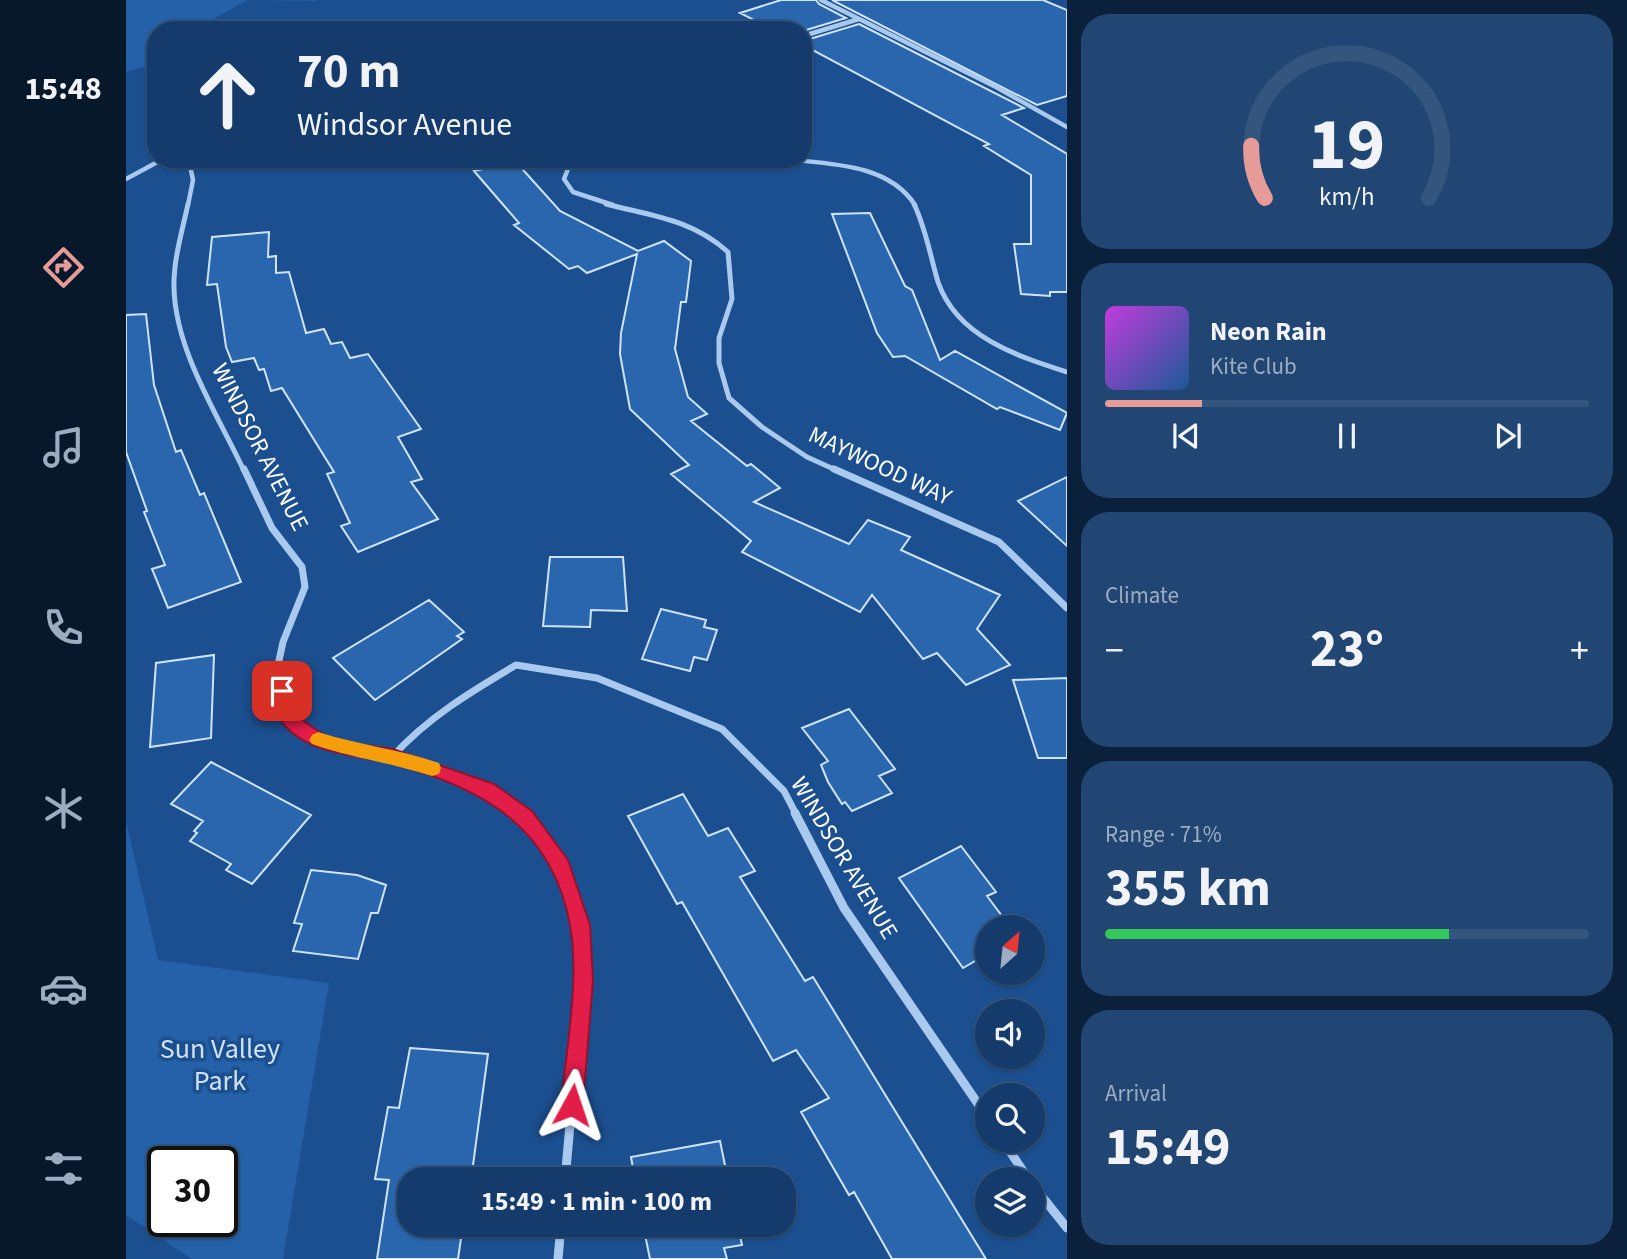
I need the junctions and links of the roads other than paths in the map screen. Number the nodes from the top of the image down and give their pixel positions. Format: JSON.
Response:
{"nodes":[{"id":1,"x":821,"y":0,"type":"edge"},
{"id":2,"x":860,"y":19,"type":"junction"},
{"id":3,"x":812,"y":33,"type":"edge"},
{"id":4,"x":1067,"y":127,"type":"edge"},
{"id":5,"x":812,"y":162,"type":"edge"},
{"id":6,"x":147,"y":167,"type":"edge"},
{"id":7,"x":190,"y":168,"type":"edge"},
{"id":8,"x":568,"y":168,"type":"edge"},
{"id":9,"x":126,"y":179,"type":"edge"},
{"id":10,"x":1067,"y":372,"type":"edge"},
{"id":11,"x":1067,"y":608,"type":"edge"},
{"id":12,"x":393,"y":756,"type":"junction"},
{"id":13,"x":975,"y":1099,"type":"edge"},
{"id":14,"x":566,"y":1167,"type":"edge"},
{"id":15,"x":1045,"y":1200,"type":"edge"},
{"id":16,"x":1067,"y":1228,"type":"edge"},
{"id":17,"x":560,"y":1237,"type":"edge"},
{"id":18,"x":558,"y":1259,"type":"edge"}],
"edges":[{"from":1,"to":2,"type":"street"},
{"from":2,"to":3,"type":"street"},
{"from":2,"to":4,"type":"street"},
{"from":5,"to":10,"type":"street"},
{"from":6,"to":9,"type":"street"},
{"from":7,"to":12,"type":"street","name":"WINDSOR AVENUE"},
{"from":8,"to":11,"type":"street","name":"MAYWOOD WAY"},
{"from":12,"to":13,"type":"street","name":"WINDSOR AVENUE"},
{"from":12,"to":14,"type":"street"},
{"from":15,"to":16,"type":"street"},
{"from":17,"to":18,"type":"street"}]}
